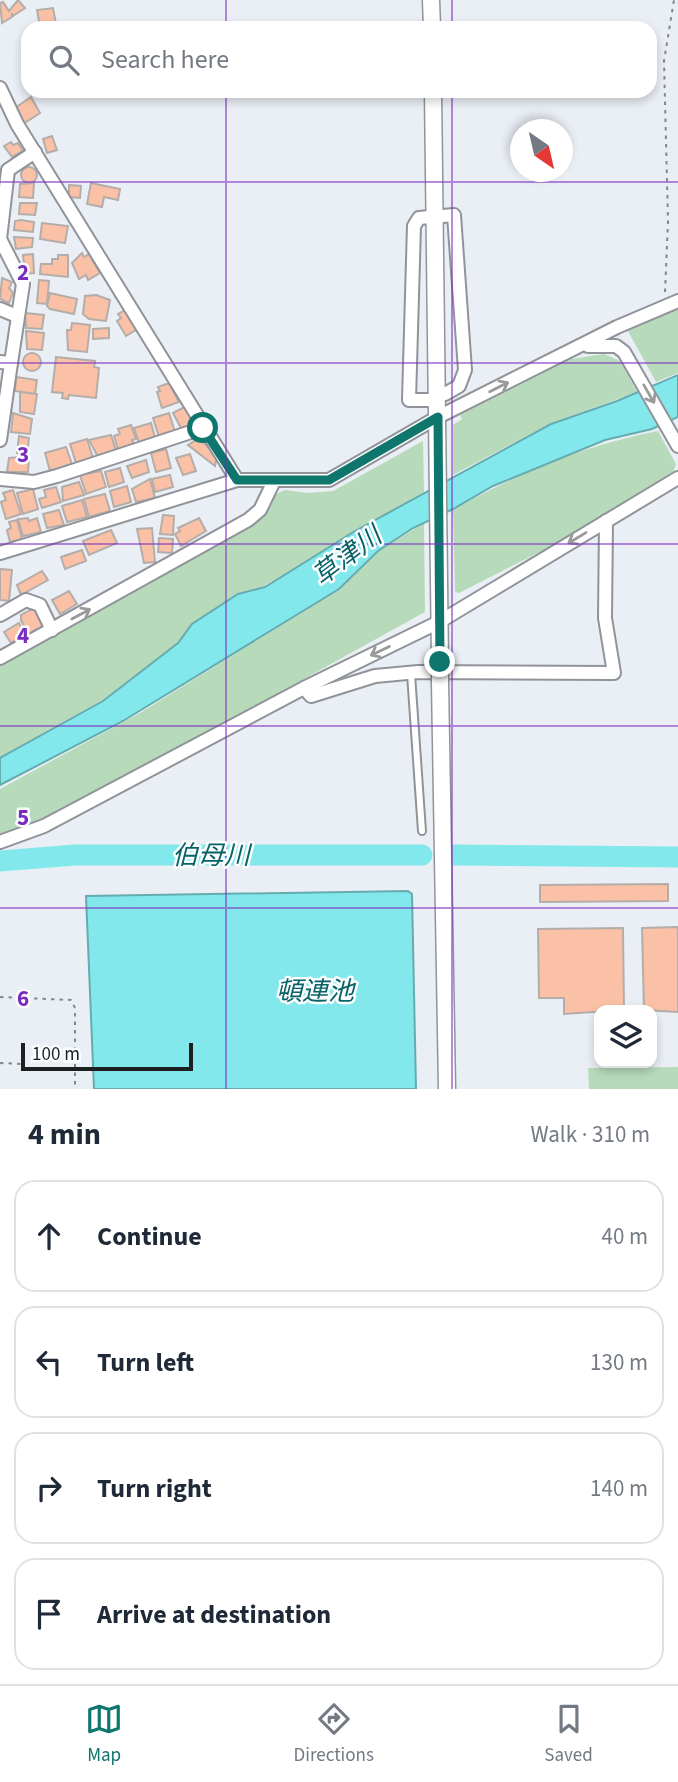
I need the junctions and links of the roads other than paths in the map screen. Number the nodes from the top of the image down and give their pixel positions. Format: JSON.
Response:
{"nodes":[{"id":1,"x":431,"y":0,"type":"edge"},
{"id":2,"x":432,"y":21,"type":"edge"},
{"id":3,"x":0,"y":88,"type":"edge"},
{"id":4,"x":433,"y":98,"type":"edge"},
{"id":5,"x":35,"y":152,"type":"junction"},
{"id":6,"x":4,"y":164,"type":"edge"},
{"id":7,"x":435,"y":216,"type":"junction"},
{"id":8,"x":0,"y":239,"type":"edge"},
{"id":9,"x":678,"y":301,"type":"edge"},
{"id":10,"x":0,"y":309,"type":"edge"},
{"id":11,"x":17,"y":316,"type":"junction"},
{"id":12,"x":580,"y":347,"type":"junction"},
{"id":13,"x":5,"y":363,"type":"edge"},
{"id":14,"x":446,"y":394,"type":"dead end"},
{"id":15,"x":430,"y":400,"type":"dead end"},
{"id":16,"x":438,"y":417,"type":"junction"},
{"id":17,"x":1,"y":426,"type":"edge"},
{"id":18,"x":203,"y":428,"type":"junction"},
{"id":19,"x":0,"y":440,"type":"edge"},
{"id":20,"x":678,"y":446,"type":"edge"},
{"id":21,"x":678,"y":478,"type":"edge"},
{"id":22,"x":0,"y":479,"type":"edge"},
{"id":23,"x":237,"y":480,"type":"junction"},
{"id":24,"x":274,"y":481,"type":"junction"},
{"id":25,"x":678,"y":485,"type":"edge"},
{"id":26,"x":607,"y":524,"type":"junction"},
{"id":27,"x":0,"y":553,"type":"edge"},
{"id":28,"x":0,"y":615,"type":"edge"},
{"id":29,"x":439,"y":622,"type":"junction"},
{"id":30,"x":51,"y":630,"type":"junction"},
{"id":31,"x":0,"y":659,"type":"edge"},
{"id":32,"x":411,"y":674,"type":"junction"},
{"id":33,"x":307,"y":692,"type":"junction"},
{"id":34,"x":47,"y":828,"type":"junction"},
{"id":35,"x":422,"y":831,"type":"dead end"},
{"id":36,"x":0,"y":842,"type":"edge"},
{"id":37,"x":0,"y":849,"type":"edge"},
{"id":38,"x":447,"y":1089,"type":"edge"}],
"edges":[{"from":1,"to":2,"type":"street"},
{"from":3,"to":5,"type":"street"},
{"from":4,"to":7,"type":"street"},
{"from":5,"to":6,"type":"street"},
{"from":5,"to":18,"type":"street"},
{"from":6,"to":8,"type":"street"},
{"from":7,"to":14,"type":"street"},
{"from":7,"to":15,"type":"street"},
{"from":7,"to":16,"type":"street"},
{"from":8,"to":11,"type":"street"},
{"from":9,"to":12,"type":"street"},
{"from":10,"to":11,"type":"street"},
{"from":11,"to":13,"type":"street"},
{"from":16,"to":12,"type":"street","one_way":true},
{"from":12,"to":20,"type":"street","one_way":true},
{"from":13,"to":17,"type":"street"},
{"from":16,"to":24,"type":"street"},
{"from":16,"to":29,"type":"street"},
{"from":17,"to":19,"type":"street"},
{"from":18,"to":22,"type":"street"},
{"from":18,"to":23,"type":"street"},
{"from":21,"to":26,"type":"street"},
{"from":23,"to":24,"type":"street"},
{"from":23,"to":27,"type":"street"},
{"from":30,"to":24,"type":"street","one_way":true},
{"from":25,"to":26,"type":"street"},
{"from":26,"to":29,"type":"street","one_way":true},
{"from":26,"to":32,"type":"street"},
{"from":28,"to":30,"type":"street"},
{"from":29,"to":33,"type":"street","one_way":true},
{"from":29,"to":38,"type":"street","bridge":true},
{"from":30,"to":31,"type":"street"},
{"from":32,"to":33,"type":"street"},
{"from":32,"to":35,"type":"lane"},
{"from":33,"to":34,"type":"street"},
{"from":34,"to":36,"type":"street"},
{"from":34,"to":37,"type":"street"}]}
